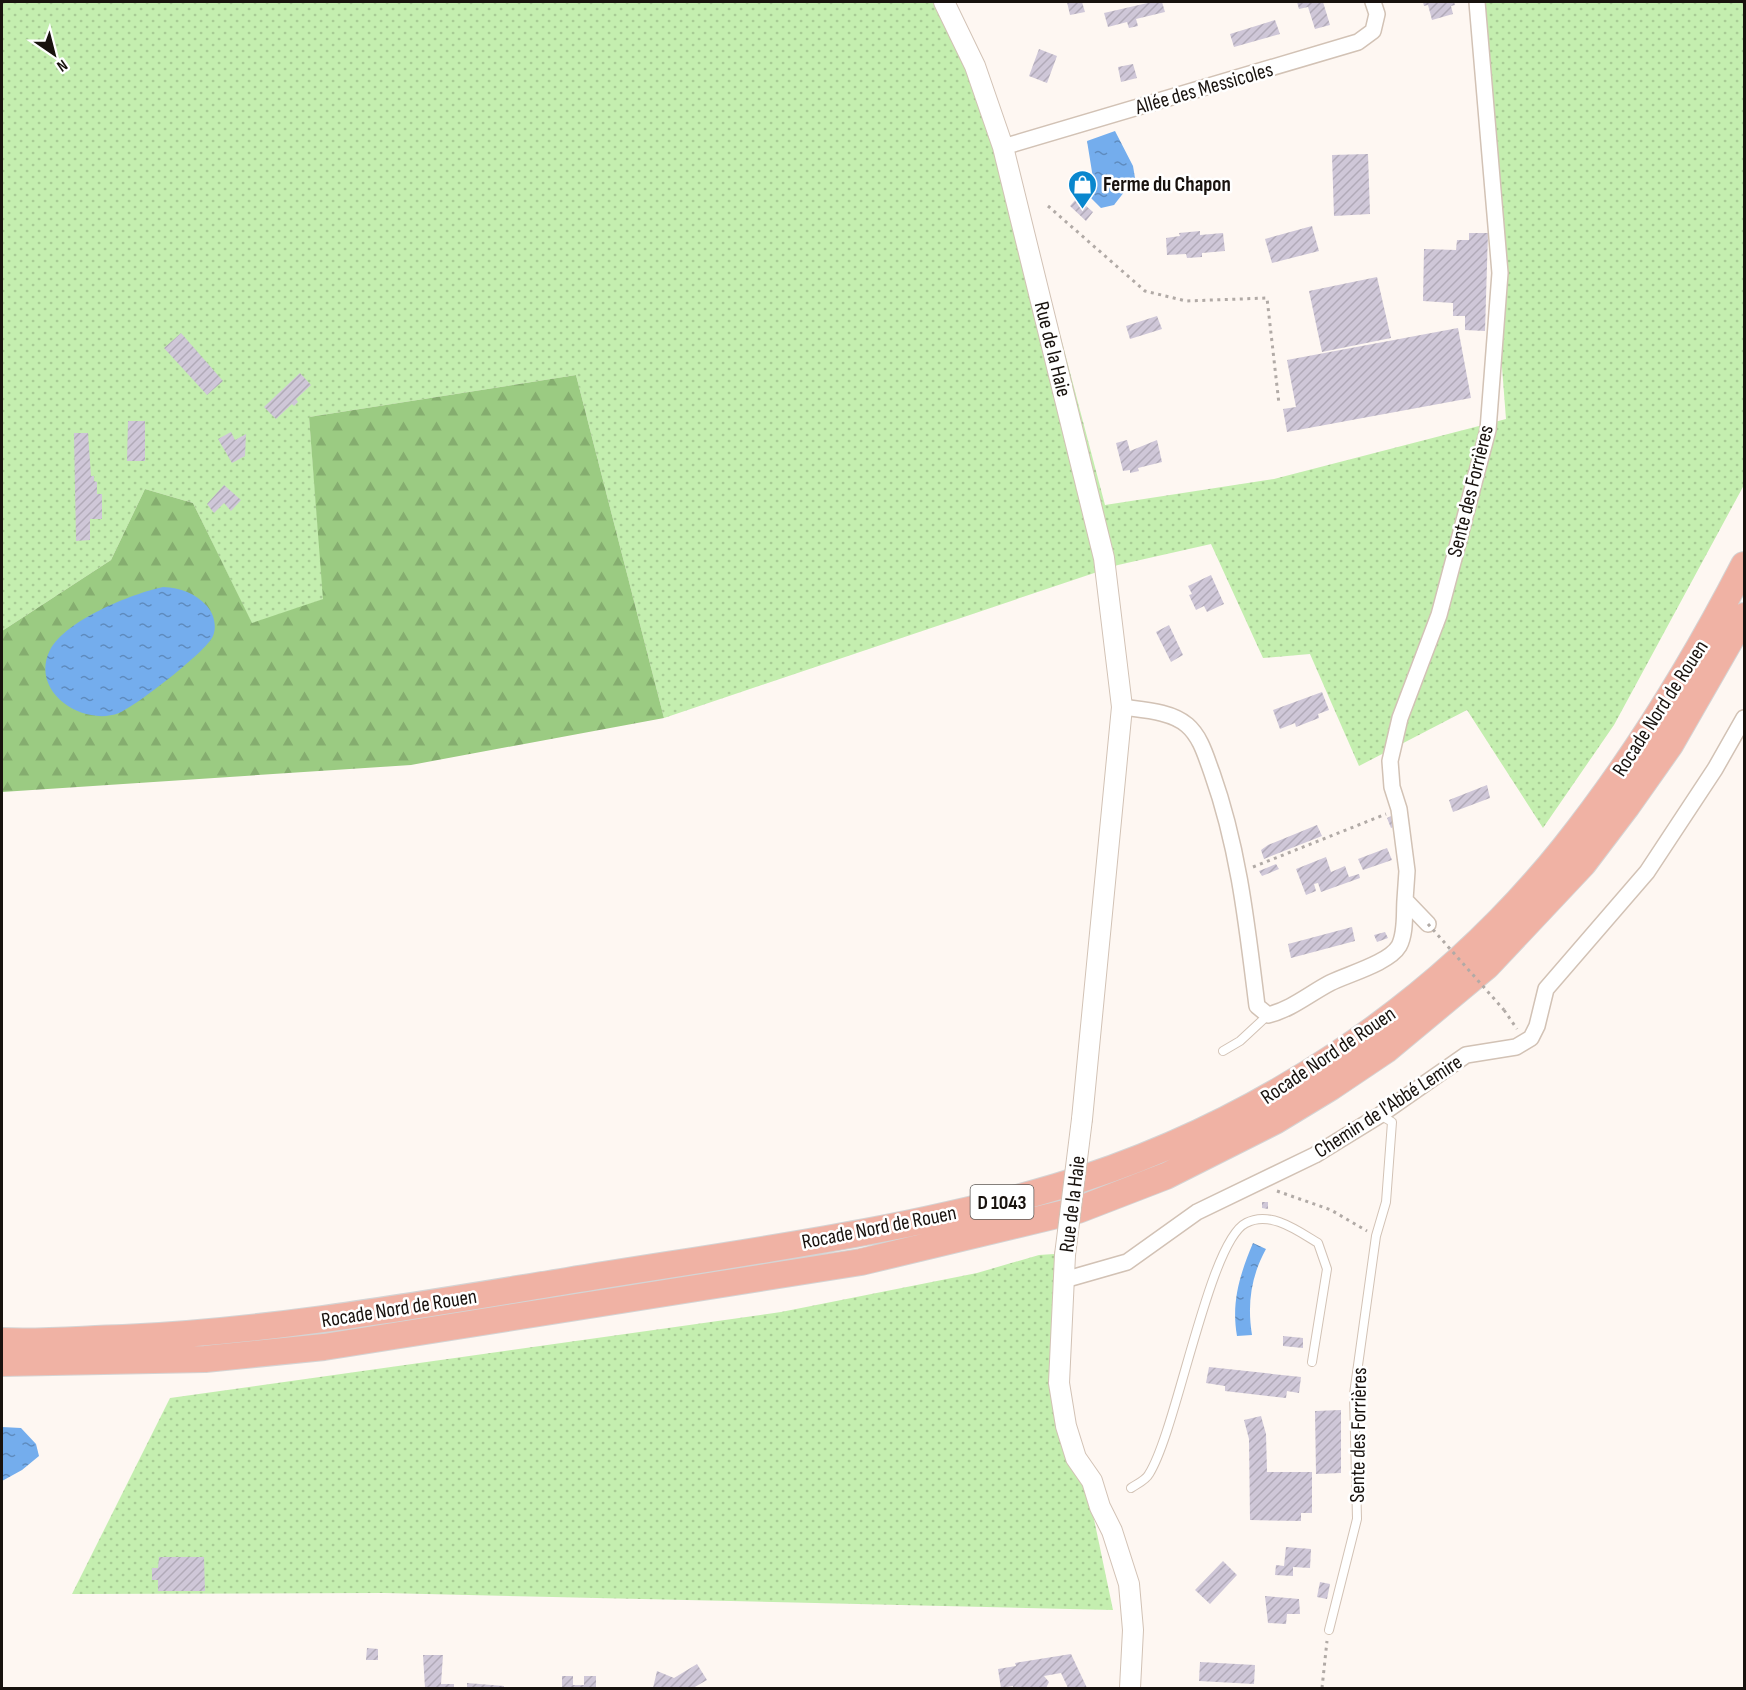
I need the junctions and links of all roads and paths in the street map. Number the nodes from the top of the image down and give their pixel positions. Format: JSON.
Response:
{"nodes":[{"id":1,"x":944,"y":2,"type":"edge"},
{"id":2,"x":1373,"y":2,"type":"edge"},
{"id":3,"x":1477,"y":2,"type":"edge"},
{"id":4,"x":1004,"y":147,"type":"junction"},
{"id":5,"x":1048,"y":206,"type":"dead end"},
{"id":6,"x":1280,"y":404,"type":"dead end"},
{"id":7,"x":1744,"y":565,"type":"edge"},
{"id":8,"x":1744,"y":616,"type":"edge"},
{"id":9,"x":1122,"y":707,"type":"junction"},
{"id":10,"x":1744,"y":718,"type":"edge"},
{"id":11,"x":1399,"y":809,"type":"junction"},
{"id":12,"x":1239,"y":868,"type":"junction"},
{"id":13,"x":1405,"y":900,"type":"junction"},
{"id":14,"x":1428,"y":924,"type":"joint"},
{"id":15,"x":1504,"y":1010,"type":"dead end"},
{"id":16,"x":1268,"y":1015,"type":"junction"},
{"id":17,"x":1224,"y":1051,"type":"dead end"},
{"id":18,"x":1380,"y":1116,"type":"junction"},
{"id":19,"x":1270,"y":1192,"type":"dead end"},
{"id":20,"x":1376,"y":1236,"type":"junction"},
{"id":21,"x":1064,"y":1280,"type":"junction"},
{"id":22,"x":2,"y":1341,"type":"edge"},
{"id":23,"x":1312,"y":1362,"type":"dead end"},
{"id":24,"x":2,"y":1363,"type":"edge"},
{"id":25,"x":58,"y":1364,"type":"junction"},
{"id":26,"x":2,"y":1377,"type":"edge"},
{"id":27,"x":1131,"y":1488,"type":"dead end"},
{"id":28,"x":1329,"y":1630,"type":"joint"},
{"id":29,"x":1130,"y":1689,"type":"edge"},
{"id":30,"x":1322,"y":1689,"type":"edge"}],
"edges":[{"from":1,"to":4,"type":"street","name":"Rue de la Haie"},
{"from":2,"to":4,"type":"street","name":"Allée des Messicoles"},
{"from":3,"to":11,"type":"street","name":"Sente des Forrières"},
{"from":4,"to":9,"type":"street","name":"Rue de la Haie"},
{"from":5,"to":6,"type":"path"},
{"from":7,"to":22,"type":"highway","name":"Rocade Nord de Rouen","number":"D 1043"},
{"from":8,"to":25,"type":"highway","name":"Rocade Nord de Rouen","number":"D 1043"},
{"from":9,"to":12,"type":"street"},
{"from":9,"to":21,"type":"street","name":"Rue de la Haie","bridge":true},
{"from":10,"to":18,"type":"street","name":"Chemin de l'Abbé Lemire"},
{"from":11,"to":12,"type":"path"},
{"from":11,"to":13,"type":"street","name":"Sente des Forrières"},
{"from":12,"to":16,"type":"street"},
{"from":13,"to":14,"type":"street"},
{"from":13,"to":16,"type":"street"},
{"from":14,"to":15,"type":"path","bridge":true},
{"from":16,"to":17,"type":"lane"},
{"from":18,"to":20,"type":"lane","name":"Sente des Forrières"},
{"from":18,"to":21,"type":"street","name":"Chemin de l'Abbé Lemire"},
{"from":19,"to":20,"type":"path"},
{"from":20,"to":28,"type":"lane","name":"Sente des Forrières"},
{"from":21,"to":29,"type":"street","name":"Rue de la Haie"},
{"from":23,"to":27,"type":"lane"},
{"from":24,"to":25,"type":"highway","name":"Rocade Nord de Rouen","number":"D 1043"},
{"from":25,"to":26,"type":"highway"},
{"from":28,"to":30,"type":"path"}]}
